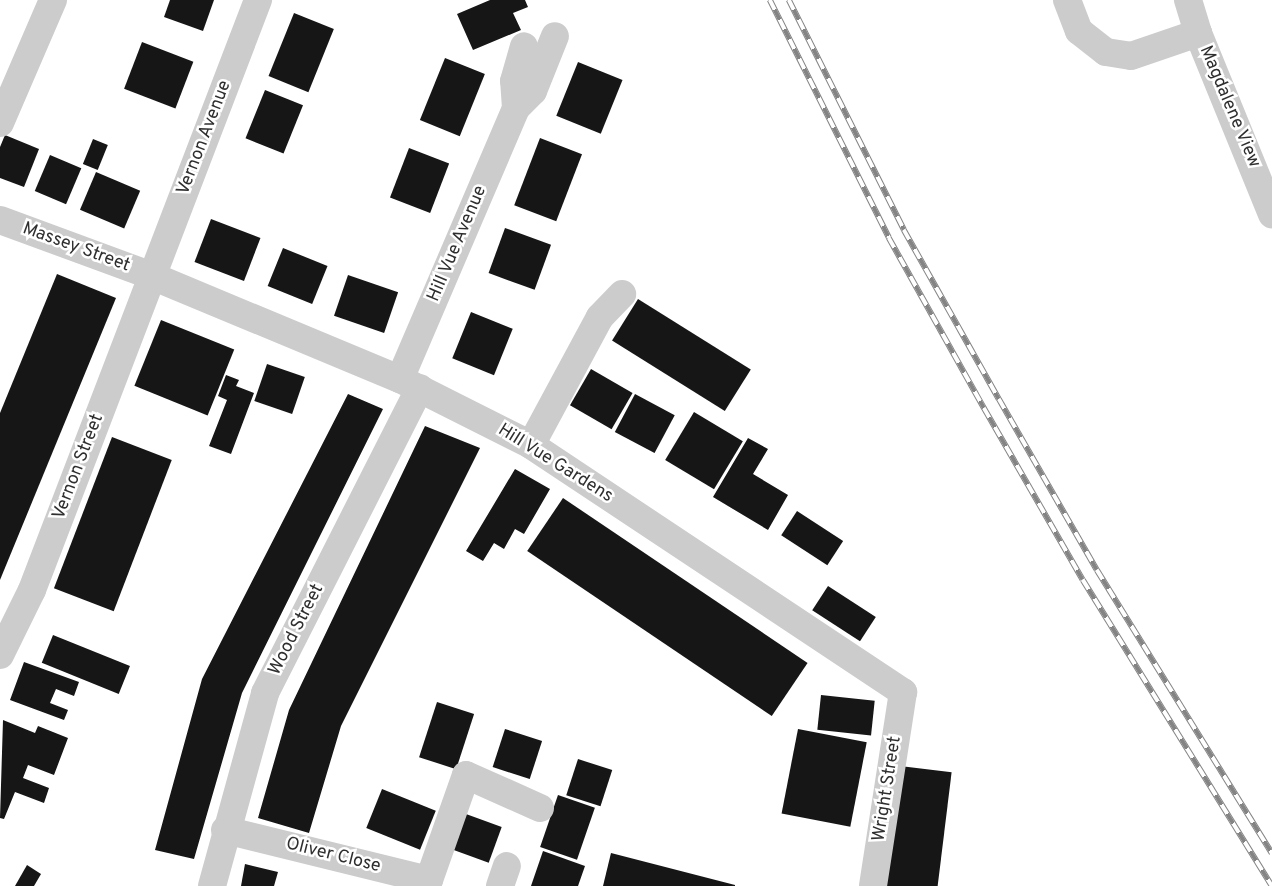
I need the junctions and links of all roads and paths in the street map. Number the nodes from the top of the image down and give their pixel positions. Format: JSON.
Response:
{"nodes":[{"id":1,"x":54,"y":0,"type":"edge"},
{"id":2,"x":258,"y":0,"type":"edge"},
{"id":3,"x":1067,"y":0,"type":"edge"},
{"id":4,"x":1188,"y":0,"type":"edge"},
{"id":5,"x":1198,"y":33,"type":"junction"},
{"id":6,"x":555,"y":36,"type":"dead end"},
{"id":7,"x":524,"y":46,"type":"dead end"},
{"id":8,"x":516,"y":108,"type":"junction"},
{"id":9,"x":0,"y":123,"type":"edge"},
{"id":10,"x":1263,"y":161,"type":"edge"},
{"id":11,"x":1272,"y":214,"type":"edge"},
{"id":12,"x":0,"y":220,"type":"edge"},
{"id":13,"x":152,"y":276,"type":"junction"},
{"id":14,"x":622,"y":294,"type":"dead end"},
{"id":15,"x":410,"y":383,"type":"junction"},
{"id":16,"x":531,"y":445,"type":"junction"},
{"id":17,"x":0,"y":655,"type":"edge"},
{"id":18,"x":903,"y":692,"type":"joint"},
{"id":19,"x":540,"y":808,"type":"dead end"},
{"id":20,"x":225,"y":830,"type":"junction"},
{"id":21,"x":212,"y":886,"type":"edge"},
{"id":22,"x":873,"y":886,"type":"edge"}],
"edges":[{"from":1,"to":9,"type":"street"},
{"from":2,"to":13,"type":"street","name":"Vernon Avenue"},
{"from":3,"to":5,"type":"street"},
{"from":4,"to":5,"type":"street","name":"Magdalene View"},
{"from":5,"to":10,"type":"street","name":"Magdalene View"},
{"from":6,"to":8,"type":"street"},
{"from":7,"to":8,"type":"street"},
{"from":8,"to":15,"type":"street","name":"Hill Vue Avenue"},
{"from":10,"to":11,"type":"street","name":"Magdalene View"},
{"from":12,"to":13,"type":"street","name":"Massey Street"},
{"from":13,"to":15,"type":"street","name":"Hill Vue Gardens"},
{"from":13,"to":17,"type":"street","name":"Vernon Street"},
{"from":14,"to":16,"type":"street"},
{"from":15,"to":16,"type":"street","name":"Hill Vue Gardens"},
{"from":15,"to":20,"type":"street","name":"Wood Street"},
{"from":16,"to":18,"type":"street","name":"Hill Vue Gardens"},
{"from":18,"to":22,"type":"street","name":"Wright Street"},
{"from":19,"to":20,"type":"street","name":"Oliver Close"},
{"from":20,"to":21,"type":"street","name":"Wood Street"}]}
